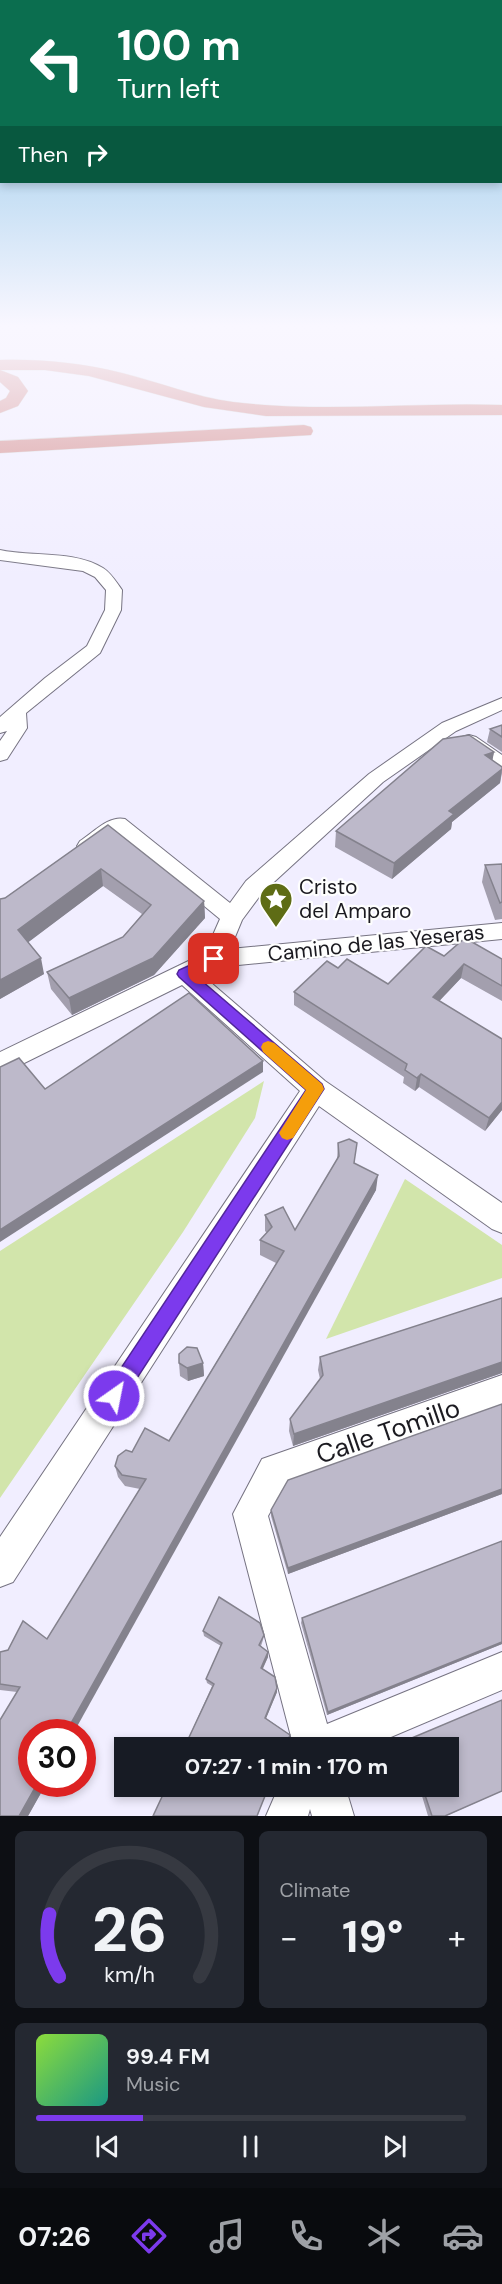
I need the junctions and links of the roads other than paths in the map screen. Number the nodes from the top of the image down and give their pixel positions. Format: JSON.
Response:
{"nodes":[{"id":1,"x":462,"y":412,"type":"edge"},
{"id":2,"x":132,"y":422,"type":"dead end"},
{"id":3,"x":502,"y":426,"type":"edge"},
{"id":4,"x":468,"y":428,"type":"dead end"},
{"id":5,"x":386,"y":429,"type":"dead end"},
{"id":6,"x":0,"y":439,"type":"edge"},
{"id":7,"x":0,"y":447,"type":"edge"},
{"id":8,"x":0,"y":555,"type":"edge"},
{"id":9,"x":502,"y":703,"type":"edge"},
{"id":10,"x":17,"y":712,"type":"junction"},
{"id":11,"x":0,"y":727,"type":"edge"},
{"id":12,"x":449,"y":727,"type":"junction"},
{"id":13,"x":0,"y":755,"type":"edge"},
{"id":14,"x":502,"y":764,"type":"edge"},
{"id":15,"x":73,"y":856,"type":"edge"},
{"id":16,"x":232,"y":917,"type":"junction"},
{"id":17,"x":502,"y":931,"type":"edge"},
{"id":18,"x":214,"y":959,"type":"junction"},
{"id":19,"x":184,"y":974,"type":"junction"},
{"id":20,"x":0,"y":1064,"type":"edge"},
{"id":21,"x":316,"y":1089,"type":"junction"},
{"id":22,"x":502,"y":1220,"type":"edge"},
{"id":23,"x":502,"y":1391,"type":"edge"},
{"id":24,"x":0,"y":1569,"type":"edge"},
{"id":25,"x":502,"y":1671,"type":"edge"},
{"id":26,"x":312,"y":1737,"type":"edge"},
{"id":27,"x":342,"y":1737,"type":"edge"},
{"id":28,"x":295,"y":1797,"type":"edge"},
{"id":29,"x":328,"y":1797,"type":"edge"},
{"id":30,"x":287,"y":1816,"type":"edge"},
{"id":31,"x":333,"y":1816,"type":"edge"}],
"edges":[{"from":1,"to":2,"type":"highway"},
{"from":3,"to":4,"type":"highway"},
{"from":3,"to":6,"type":"highway"},
{"from":5,"to":7,"type":"highway"},
{"from":8,"to":10,"type":"street"},
{"from":9,"to":12,"type":"street"},
{"from":10,"to":11,"type":"street"},
{"from":10,"to":13,"type":"street"},
{"from":12,"to":14,"type":"street"},
{"from":12,"to":16,"type":"street"},
{"from":15,"to":16,"type":"street"},
{"from":16,"to":18,"type":"street"},
{"from":17,"to":18,"type":"street","name":"Camino de las Yeseras"},
{"from":18,"to":19,"type":"street"},
{"from":19,"to":20,"type":"street"},
{"from":19,"to":21,"type":"street"},
{"from":21,"to":22,"type":"street"},
{"from":21,"to":24,"type":"street"},
{"from":23,"to":26,"type":"street","name":"Calle Tomillo"},
{"from":25,"to":27,"type":"street"},
{"from":28,"to":30,"type":"street"},
{"from":29,"to":31,"type":"street"}]}
